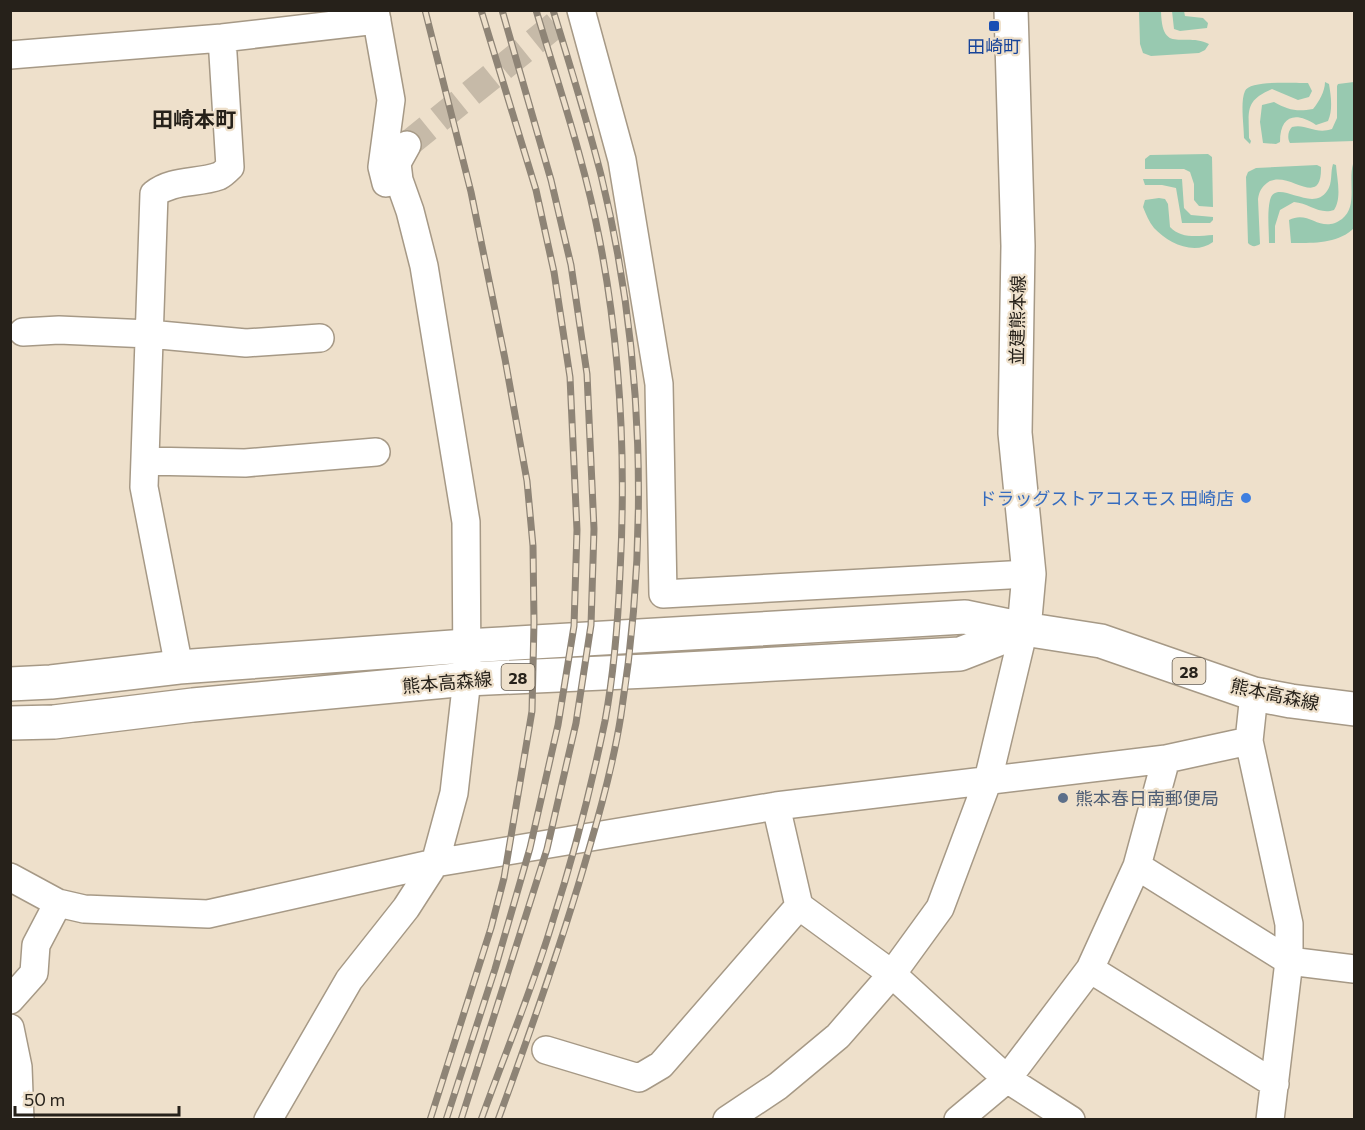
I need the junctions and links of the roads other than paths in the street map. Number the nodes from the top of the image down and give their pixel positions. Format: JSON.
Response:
{"nodes":[{"id":1,"x":1011,"y":10,"type":"edge"},
{"id":2,"x":572,"y":13,"type":"edge"},
{"id":3,"x":376,"y":15,"type":"edge"},
{"id":4,"x":222,"y":38,"type":"junction"},
{"id":5,"x":10,"y":55,"type":"edge"},
{"id":6,"x":407,"y":144,"type":"tunnel mouth"},
{"id":7,"x":424,"y":266,"type":"junction"},
{"id":8,"x":23,"y":332,"type":"dead end"},
{"id":9,"x":149,"y":333,"type":"junction"},
{"id":10,"x":320,"y":338,"type":"dead end"},
{"id":11,"x":376,"y":452,"type":"dead end"},
{"id":12,"x":145,"y":461,"type":"junction"},
{"id":13,"x":1029,"y":574,"type":"junction"},
{"id":14,"x":1024,"y":629,"type":"junction"},
{"id":15,"x":466,"y":646,"type":"junction"},
{"id":16,"x":179,"y":667,"type":"junction"},
{"id":17,"x":467,"y":679,"type":"junction"},
{"id":18,"x":10,"y":684,"type":"edge"},
{"id":19,"x":1254,"y":694,"type":"junction"},
{"id":20,"x":1354,"y":709,"type":"edge"},
{"id":21,"x":10,"y":723,"type":"edge"},
{"id":22,"x":1249,"y":741,"type":"junction"},
{"id":23,"x":1166,"y":759,"type":"junction"},
{"id":24,"x":988,"y":780,"type":"junction"},
{"id":25,"x":776,"y":806,"type":"junction"},
{"id":26,"x":435,"y":863,"type":"junction"},
{"id":27,"x":1137,"y":866,"type":"junction"},
{"id":28,"x":10,"y":877,"type":"edge"},
{"id":29,"x":58,"y":903,"type":"junction"},
{"id":30,"x":799,"y":906,"type":"junction"},
{"id":31,"x":1289,"y":961,"type":"junction"},
{"id":32,"x":1090,"y":969,"type":"junction"},
{"id":33,"x":1354,"y":969,"type":"edge"},
{"id":34,"x":892,"y":974,"type":"junction"},
{"id":35,"x":10,"y":1000,"type":"edge"},
{"id":36,"x":10,"y":1028,"type":"edge"},
{"id":37,"x":546,"y":1050,"type":"dead end"},
{"id":38,"x":1007,"y":1079,"type":"junction"},
{"id":39,"x":1275,"y":1084,"type":"junction"},
{"id":40,"x":20,"y":1119,"type":"edge"},
{"id":41,"x":268,"y":1119,"type":"edge"},
{"id":42,"x":727,"y":1119,"type":"edge"},
{"id":43,"x":958,"y":1119,"type":"edge"},
{"id":44,"x":1071,"y":1119,"type":"edge"},
{"id":45,"x":1270,"y":1119,"type":"edge"}],
"edges":[{"from":1,"to":13,"type":"main road","name":"並建熊本線"},
{"from":2,"to":13,"type":"street"},
{"from":3,"to":4,"type":"street"},
{"from":3,"to":7,"type":"street"},
{"from":4,"to":5,"type":"street"},
{"from":4,"to":9,"type":"street"},
{"from":6,"to":7,"type":"street"},
{"from":7,"to":15,"type":"street"},
{"from":8,"to":9,"type":"street"},
{"from":9,"to":10,"type":"street"},
{"from":9,"to":12,"type":"street"},
{"from":11,"to":12,"type":"street"},
{"from":12,"to":16,"type":"street"},
{"from":13,"to":14,"type":"main road","name":"並建熊本線"},
{"from":14,"to":15,"type":"main road","name":"熊本高森線","number":"28"},
{"from":14,"to":17,"type":"main road","name":"熊本高森線","number":"28"},
{"from":14,"to":19,"type":"main road","name":"熊本高森線","number":"28"},
{"from":14,"to":24,"type":"street"},
{"from":15,"to":16,"type":"main road","name":"熊本高森線","number":"28"},
{"from":15,"to":17,"type":"street"},
{"from":16,"to":18,"type":"main road","name":"熊本高森線","number":"28"},
{"from":17,"to":21,"type":"main road","name":"熊本高森線","number":"28"},
{"from":17,"to":26,"type":"street"},
{"from":19,"to":20,"type":"main road","name":"熊本高森線","number":"28"},
{"from":19,"to":22,"type":"street"},
{"from":22,"to":23,"type":"street"},
{"from":22,"to":31,"type":"street"},
{"from":23,"to":24,"type":"street"},
{"from":23,"to":27,"type":"street"},
{"from":24,"to":25,"type":"street"},
{"from":24,"to":34,"type":"street"},
{"from":25,"to":26,"type":"street"},
{"from":25,"to":30,"type":"street"},
{"from":26,"to":29,"type":"street"},
{"from":26,"to":41,"type":"street"},
{"from":27,"to":31,"type":"street"},
{"from":27,"to":32,"type":"street"},
{"from":28,"to":29,"type":"street"},
{"from":29,"to":35,"type":"street"},
{"from":30,"to":34,"type":"street"},
{"from":30,"to":37,"type":"street"},
{"from":31,"to":33,"type":"street"},
{"from":31,"to":39,"type":"street"},
{"from":32,"to":38,"type":"street"},
{"from":32,"to":39,"type":"street"},
{"from":34,"to":38,"type":"street"},
{"from":34,"to":42,"type":"street"},
{"from":36,"to":40,"type":"street"},
{"from":38,"to":43,"type":"street"},
{"from":38,"to":44,"type":"street"},
{"from":39,"to":45,"type":"street"}]}
